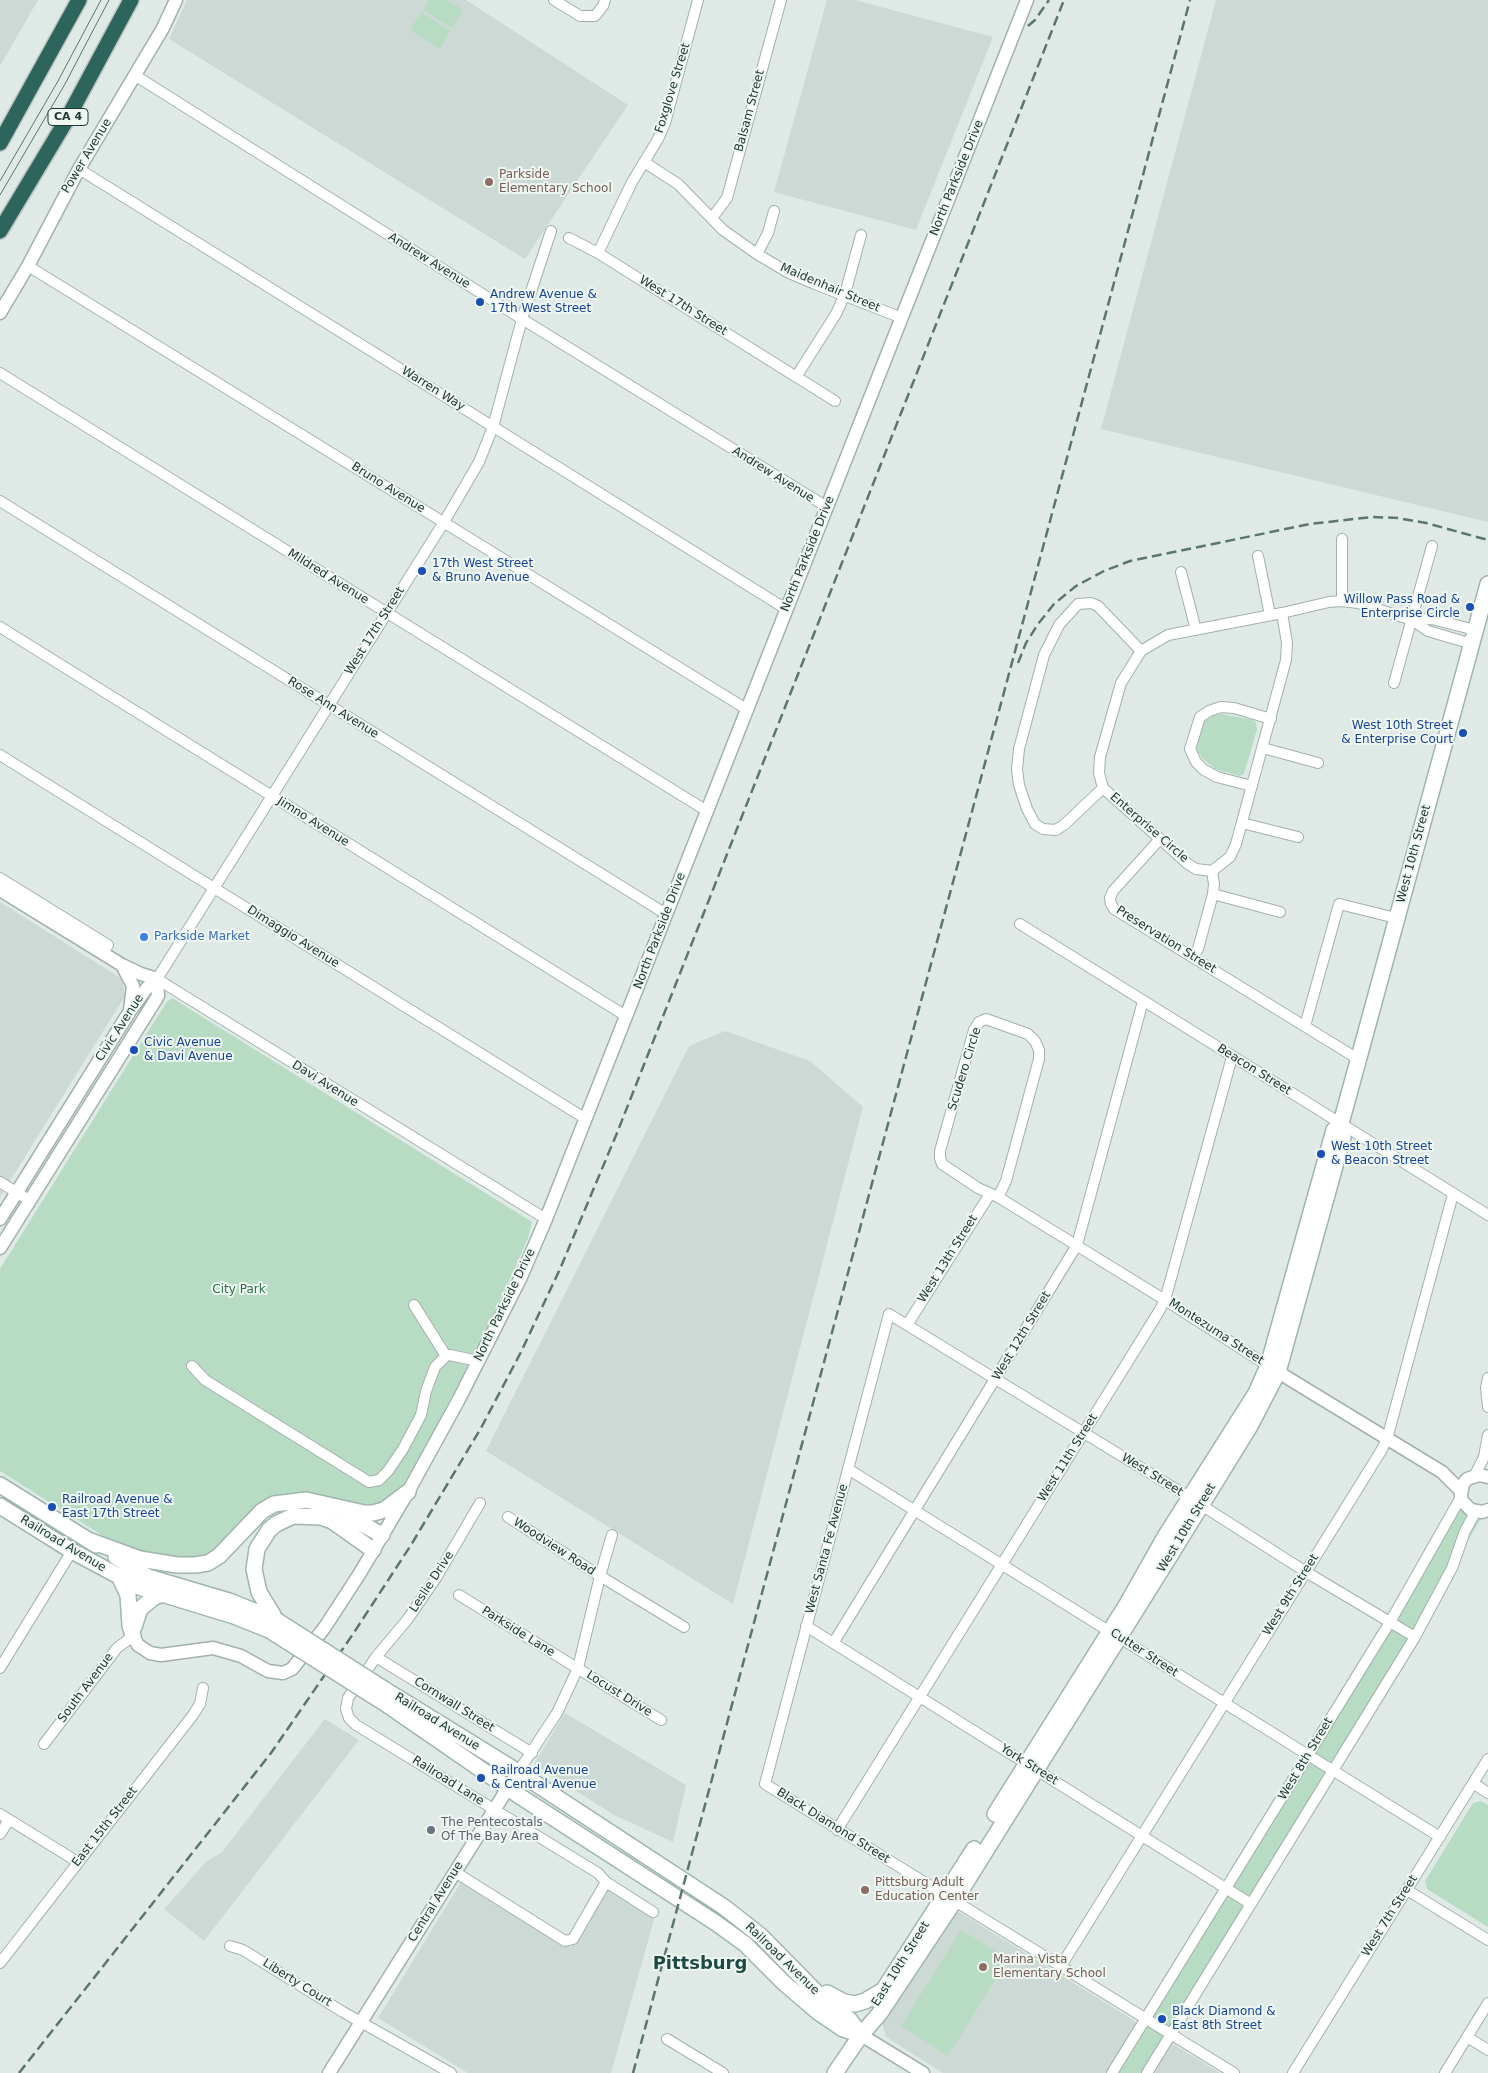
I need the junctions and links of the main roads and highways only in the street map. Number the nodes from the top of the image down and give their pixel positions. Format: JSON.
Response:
{"nodes":[{"id":1,"x":79,"y":0,"type":"edge"},
{"id":2,"x":130,"y":0,"type":"edge"},
{"id":3,"x":0,"y":143,"type":"edge"},
{"id":4,"x":0,"y":231,"type":"edge"},
{"id":5,"x":1488,"y":584,"type":"edge"},
{"id":6,"x":1,"y":1486,"type":"edge"},
{"id":7,"x":408,"y":1492,"type":"road end"},
{"id":8,"x":0,"y":1506,"type":"edge"},
{"id":9,"x":332,"y":1507,"type":"junction"},
{"id":10,"x":382,"y":1536,"type":"road end"},
{"id":11,"x":88,"y":1540,"type":"junction"},
{"id":12,"x":373,"y":1550,"type":"road end"},
{"id":13,"x":120,"y":1578,"type":"junction"},
{"id":14,"x":162,"y":1594,"type":"junction"},
{"id":15,"x":273,"y":1625,"type":"junction"},
{"id":16,"x":392,"y":1701,"type":"junction"},
{"id":17,"x":950,"y":1897,"type":"junction"},
{"id":18,"x":803,"y":1978,"type":"junction"},
{"id":19,"x":882,"y":1991,"type":"junction"},
{"id":20,"x":860,"y":2035,"type":"junction"},
{"id":21,"x":836,"y":2073,"type":"edge"}],
"edges":[{"from":1,"to":3,"type":"highway"},
{"from":2,"to":4,"type":"highway","number":"CA 4"},
{"from":5,"to":17,"type":"main road","name":"West 10th Street"},
{"from":6,"to":11,"type":"main road","name":"Railroad Avenue"},
{"from":7,"to":9,"type":"main road"},
{"from":8,"to":13,"type":"main road","name":"Railroad Avenue"},
{"from":9,"to":10,"type":"main road"},
{"from":9,"to":11,"type":"main road"},
{"from":11,"to":15,"type":"main road","name":"Railroad Avenue"},
{"from":12,"to":15,"type":"main road"},
{"from":13,"to":14,"type":"main road","name":"Railroad Avenue"},
{"from":13,"to":14,"type":"main road"},
{"from":14,"to":15,"type":"main road","name":"Railroad Avenue"},
{"from":15,"to":16,"type":"main road","name":"Railroad Avenue","bridge":true},
{"from":16,"to":18,"type":"main road","name":"Railroad Avenue"},
{"from":16,"to":20,"type":"main road","name":"Railroad Avenue"},
{"from":17,"to":19,"type":"main road","name":"East 10th Street"},
{"from":17,"to":20,"type":"main road","name":"East 10th Street"},
{"from":18,"to":19,"type":"main road"},
{"from":18,"to":20,"type":"main road","name":"Railroad Avenue"},
{"from":19,"to":20,"type":"main road","name":"East 10th Street"},
{"from":20,"to":21,"type":"main road","name":"East 10th Street"}]}
